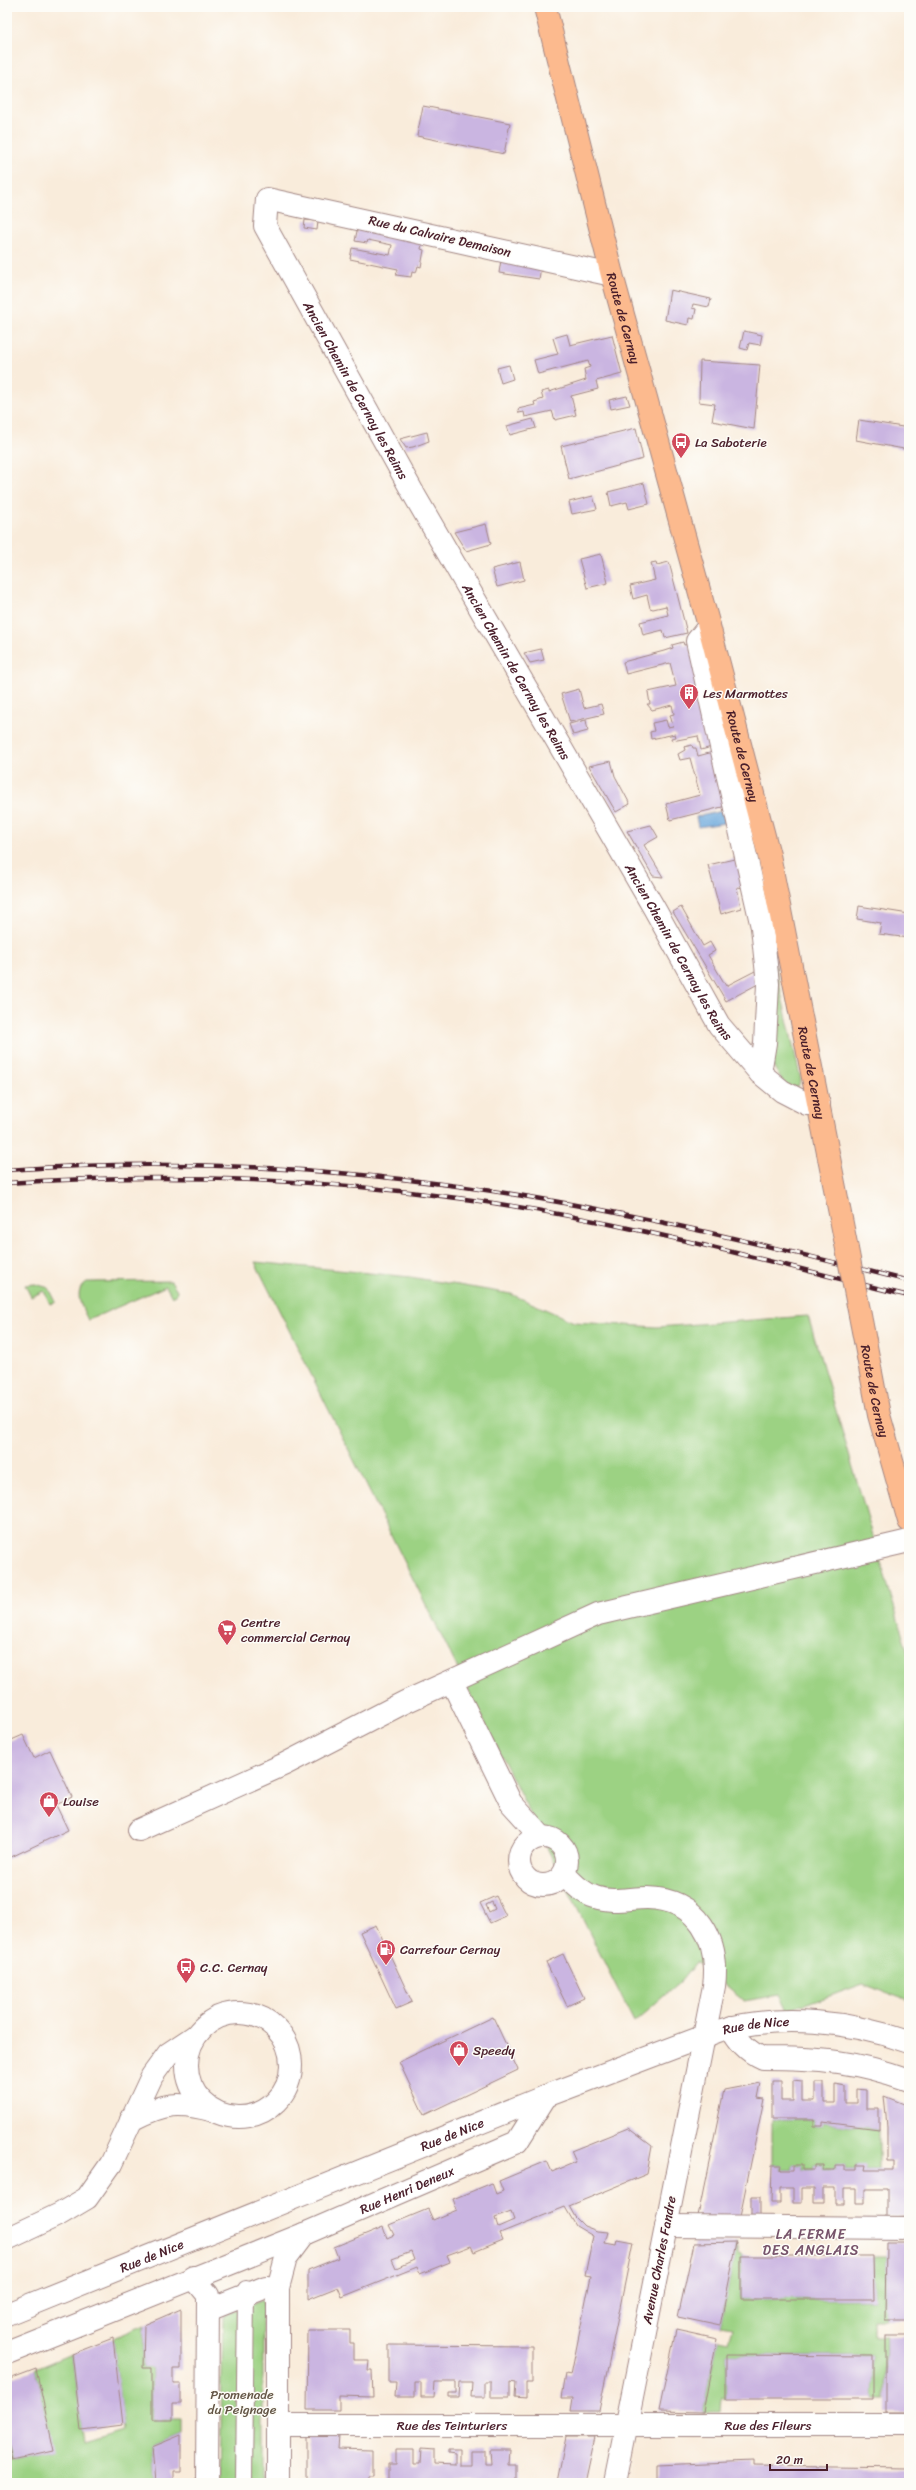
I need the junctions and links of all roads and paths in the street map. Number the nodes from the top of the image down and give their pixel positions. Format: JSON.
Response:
{"nodes":[{"id":1,"x":545,"y":7,"type":"edge"},
{"id":2,"x":267,"y":199,"type":"joint"},
{"id":3,"x":612,"y":274,"type":"junction"},
{"id":4,"x":710,"y":626,"type":"junction"},
{"id":5,"x":760,"y":1073,"type":"junction"},
{"id":6,"x":818,"y":1104,"type":"junction"},
{"id":7,"x":909,"y":1521,"type":"edge"},
{"id":8,"x":909,"y":1541,"type":"edge"},
{"id":9,"x":452,"y":1682,"type":"junction"},
{"id":10,"x":138,"y":1830,"type":"dead end"},
{"id":11,"x":541,"y":1836,"type":"junction"},
{"id":12,"x":564,"y":1874,"type":"junction"},
{"id":13,"x":730,"y":2027,"type":"junction"},
{"id":14,"x":195,"y":2036,"type":"junction"},
{"id":15,"x":703,"y":2036,"type":"junction"},
{"id":16,"x":909,"y":2042,"type":"edge"},
{"id":17,"x":909,"y":2080,"type":"edge"},
{"id":18,"x":546,"y":2096,"type":"junction"},
{"id":19,"x":215,"y":2111,"type":"junction"},
{"id":20,"x":131,"y":2120,"type":"junction"},
{"id":21,"x":666,"y":2226,"type":"junction"},
{"id":22,"x":909,"y":2228,"type":"edge"},
{"id":23,"x":304,"y":2234,"type":"junction"},
{"id":24,"x":7,"y":2239,"type":"edge"},
{"id":25,"x":193,"y":2277,"type":"junction"},
{"id":26,"x":278,"y":2288,"type":"junction"},
{"id":27,"x":246,"y":2292,"type":"junction"},
{"id":28,"x":208,"y":2312,"type":"junction"},
{"id":29,"x":7,"y":2314,"type":"edge"},
{"id":30,"x":11,"y":2347,"type":"edge"},
{"id":31,"x":626,"y":2424,"type":"junction"},
{"id":32,"x":278,"y":2425,"type":"junction"},
{"id":33,"x":909,"y":2425,"type":"edge"},
{"id":34,"x":207,"y":2483,"type":"edge"},
{"id":35,"x":244,"y":2483,"type":"edge"},
{"id":36,"x":278,"y":2483,"type":"edge"},
{"id":37,"x":615,"y":2483,"type":"edge"}],
"edges":[{"from":1,"to":3,"type":"main road","name":"Route de Cernay"},
{"from":2,"to":3,"type":"street","name":"Rue du Calvaire Demaison"},
{"from":2,"to":5,"type":"street","name":"Ancien Chemin de Cernay les Reims"},
{"from":3,"to":4,"type":"main road","name":"Route de Cernay"},
{"from":4,"to":5,"type":"street","name":"Route de Cernay"},
{"from":4,"to":6,"type":"main road","name":"Route de Cernay"},
{"from":5,"to":6,"type":"street","name":"Ancien Chemin de Cernay les Reims"},
{"from":6,"to":7,"type":"main road","name":"Route de Cernay","bridge":true},
{"from":8,"to":9,"type":"street"},
{"from":9,"to":10,"type":"street"},
{"from":9,"to":11,"type":"street"},
{"from":11,"to":12,"type":"street"},
{"from":11,"to":12,"type":"street"},
{"from":12,"to":15,"type":"street","name":"Avenue Charles Fandre"},
{"from":13,"to":15,"type":"street","name":"Rue de Nice"},
{"from":13,"to":16,"type":"street","name":"Rue de Nice"},
{"from":13,"to":17,"type":"street"},
{"from":14,"to":19,"type":"street"},
{"from":14,"to":19,"type":"street"},
{"from":14,"to":20,"type":"street"},
{"from":15,"to":18,"type":"street","name":"Rue de Nice"},
{"from":15,"to":21,"type":"street","name":"Avenue Charles Fandre"},
{"from":18,"to":23,"type":"street","name":"Rue Henri Deneux"},
{"from":18,"to":29,"type":"street","name":"Rue de Nice"},
{"from":19,"to":20,"type":"street"},
{"from":20,"to":24,"type":"street"},
{"from":21,"to":22,"type":"street"},
{"from":21,"to":31,"type":"street","name":"Avenue Charles Fandre"},
{"from":23,"to":25,"type":"street","name":"Rue Henri Deneux"},
{"from":23,"to":26,"type":"street"},
{"from":25,"to":28,"type":"street"},
{"from":25,"to":30,"type":"street","name":"Rue Henri Deneux"},
{"from":26,"to":27,"type":"street"},
{"from":26,"to":32,"type":"street"},
{"from":27,"to":28,"type":"street"},
{"from":27,"to":35,"type":"street"},
{"from":28,"to":34,"type":"street"},
{"from":31,"to":32,"type":"street","name":"Rue des Teinturiers"},
{"from":31,"to":33,"type":"street","name":"Rue des Fileurs"},
{"from":31,"to":37,"type":"street","name":"Avenue Charles Fandre"},
{"from":32,"to":36,"type":"street"}]}
